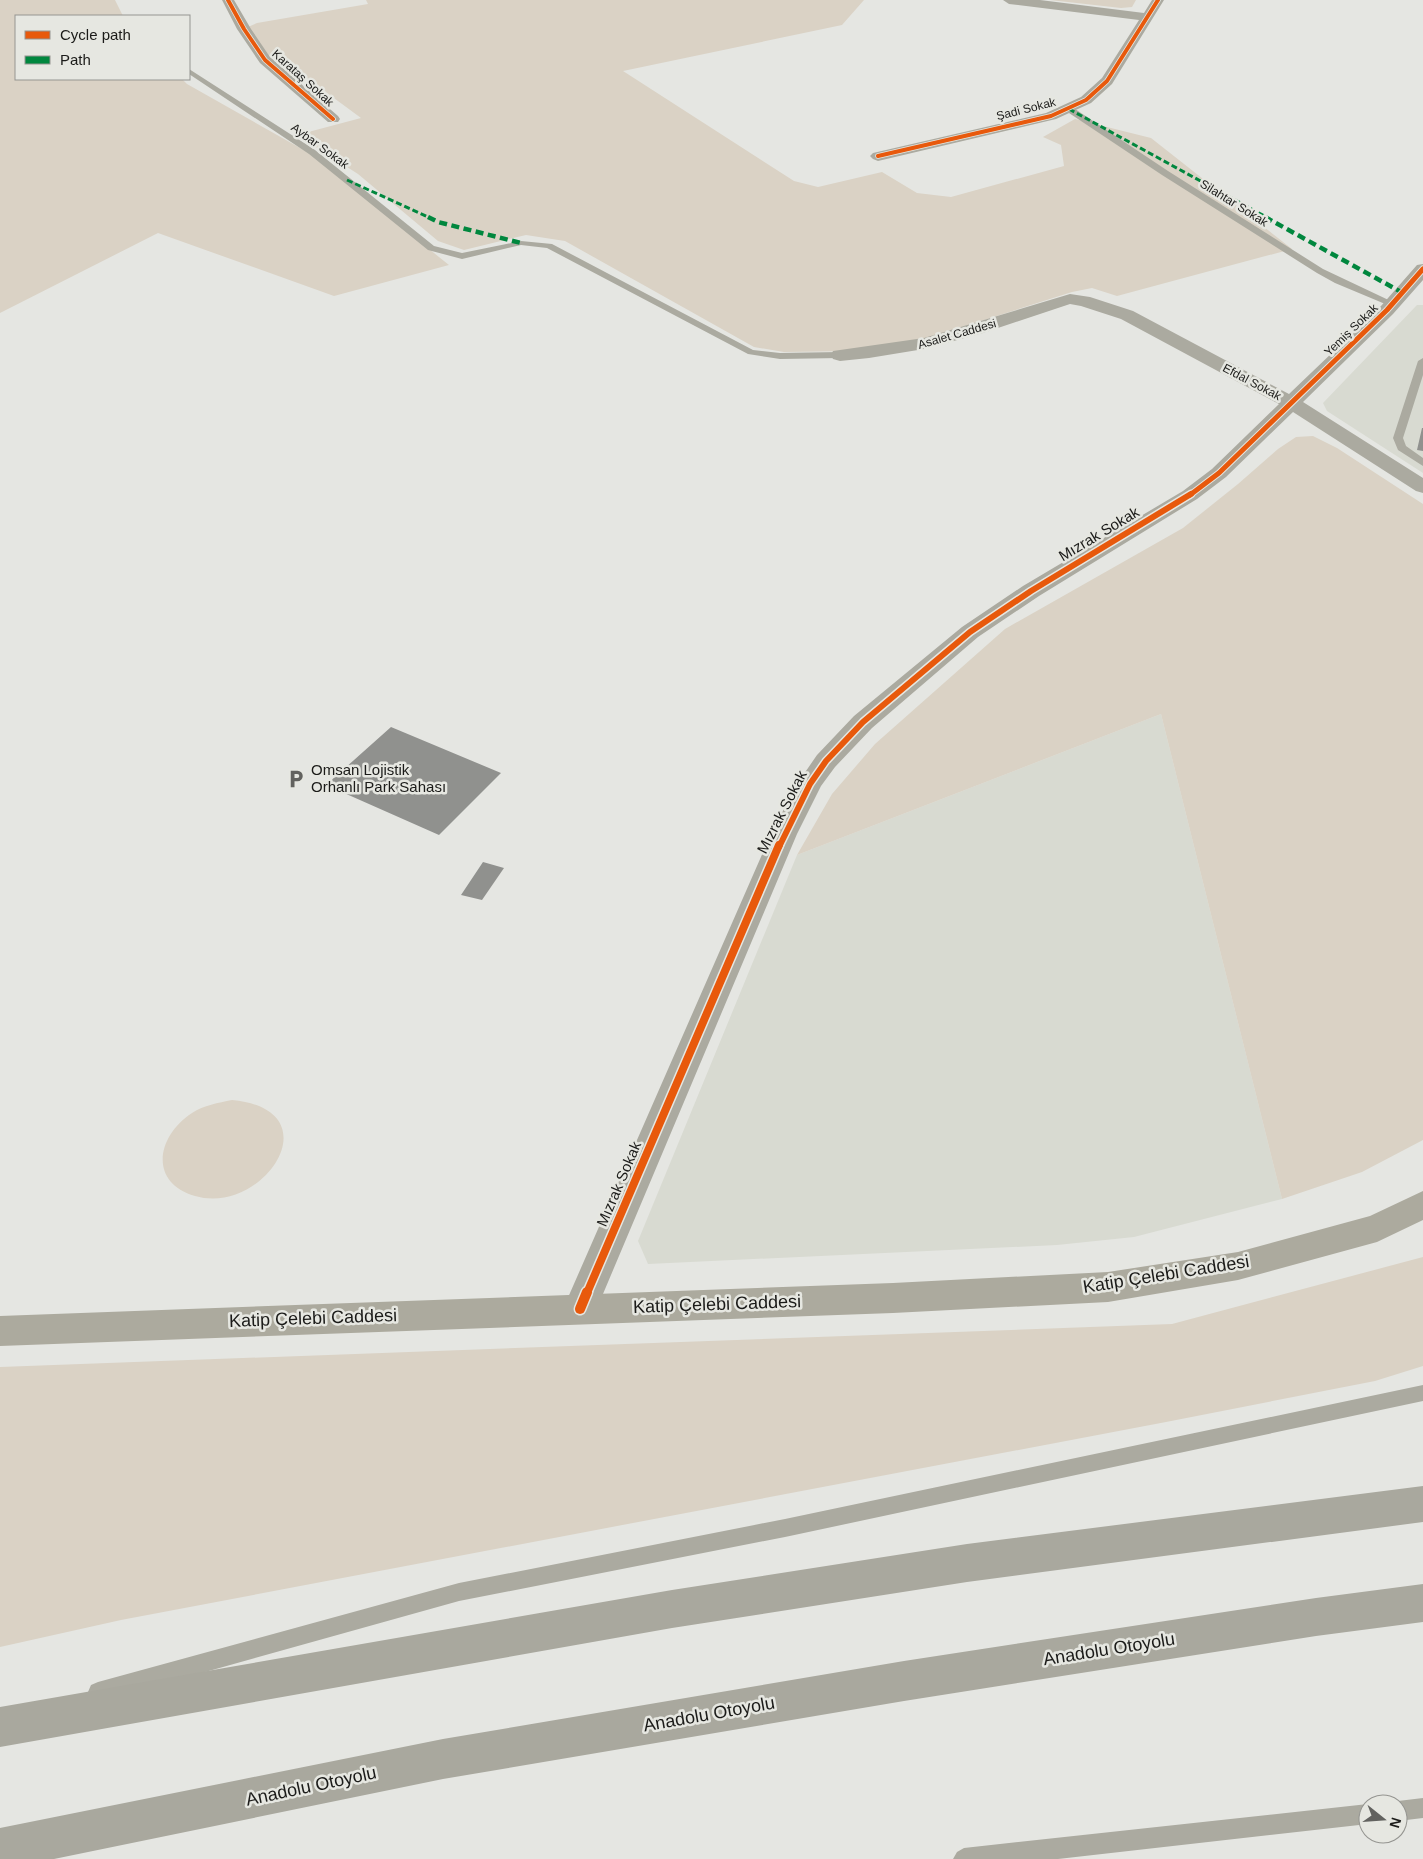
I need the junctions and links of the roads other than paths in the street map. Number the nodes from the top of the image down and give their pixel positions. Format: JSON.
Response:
{"nodes":[{"id":1,"x":228,"y":0,"type":"edge"},
{"id":2,"x":1013,"y":0,"type":"edge"},
{"id":3,"x":1158,"y":0,"type":"edge"},
{"id":4,"x":1147,"y":17,"type":"junction"},
{"id":5,"x":190,"y":72,"type":"edge"},
{"id":6,"x":1069,"y":109,"type":"junction"},
{"id":7,"x":333,"y":119,"type":"dead end"},
{"id":8,"x":878,"y":156,"type":"dead end"},
{"id":9,"x":1423,"y":269,"type":"edge"},
{"id":10,"x":1070,"y":299,"type":"joint"},
{"id":11,"x":1393,"y":304,"type":"junction"},
{"id":12,"x":840,"y":355,"type":"joint"},
{"id":13,"x":1423,"y":361,"type":"edge"},
{"id":14,"x":1291,"y":403,"type":"junction"},
{"id":15,"x":1423,"y":463,"type":"edge"},
{"id":16,"x":1423,"y":488,"type":"edge"},
{"id":17,"x":1423,"y":1205,"type":"edge"},
{"id":18,"x":580,"y":1309,"type":"junction"},
{"id":19,"x":0,"y":1331,"type":"edge"},
{"id":20,"x":1423,"y":1393,"type":"edge"},
{"id":21,"x":1423,"y":1504,"type":"edge"},
{"id":22,"x":1423,"y":1603,"type":"edge"},
{"id":23,"x":0,"y":1719,"type":"edge"},
{"id":24,"x":0,"y":1727,"type":"edge"},
{"id":25,"x":1423,"y":1808,"type":"edge"},
{"id":26,"x":1408,"y":1810,"type":"edge"},
{"id":27,"x":1358,"y":1815,"type":"edge"},
{"id":28,"x":0,"y":1849,"type":"edge"},
{"id":29,"x":964,"y":1859,"type":"edge"}],
"edges":[{"from":1,"to":7,"type":"street","name":"Karataş Sokak"},
{"from":2,"to":4,"type":"street"},
{"from":3,"to":4,"type":"street","name":"Şadi Sokak"},
{"from":4,"to":6,"type":"street","name":"Şadi Sokak"},
{"from":5,"to":12,"type":"lane","name":"Aybar Sokak"},
{"from":6,"to":8,"type":"street","name":"Şadi Sokak"},
{"from":6,"to":11,"type":"lane","name":"Silahtar Sokak"},
{"from":9,"to":11,"type":"street","name":"Yemiş Sokak"},
{"from":10,"to":12,"type":"street","name":"Asalet Caddesi"},
{"from":10,"to":14,"type":"street","name":"Efdal Sokak"},
{"from":11,"to":14,"type":"street","name":"Yemiş Sokak"},
{"from":13,"to":15,"type":"lane"},
{"from":14,"to":16,"type":"street","name":"Efdal Sokak"},
{"from":14,"to":18,"type":"street","name":"Mızrak Sokak"},
{"from":17,"to":18,"type":"main road","name":"Katip Çelebi Caddesi"},
{"from":18,"to":19,"type":"main road","name":"Katip Çelebi Caddesi"},
{"from":20,"to":23,"type":"lane"},
{"from":21,"to":24,"type":"highway"},
{"from":22,"to":28,"type":"highway","name":"Anadolu Otoyolu"},
{"from":25,"to":26,"type":"lane"},
{"from":27,"to":29,"type":"lane"}]}
